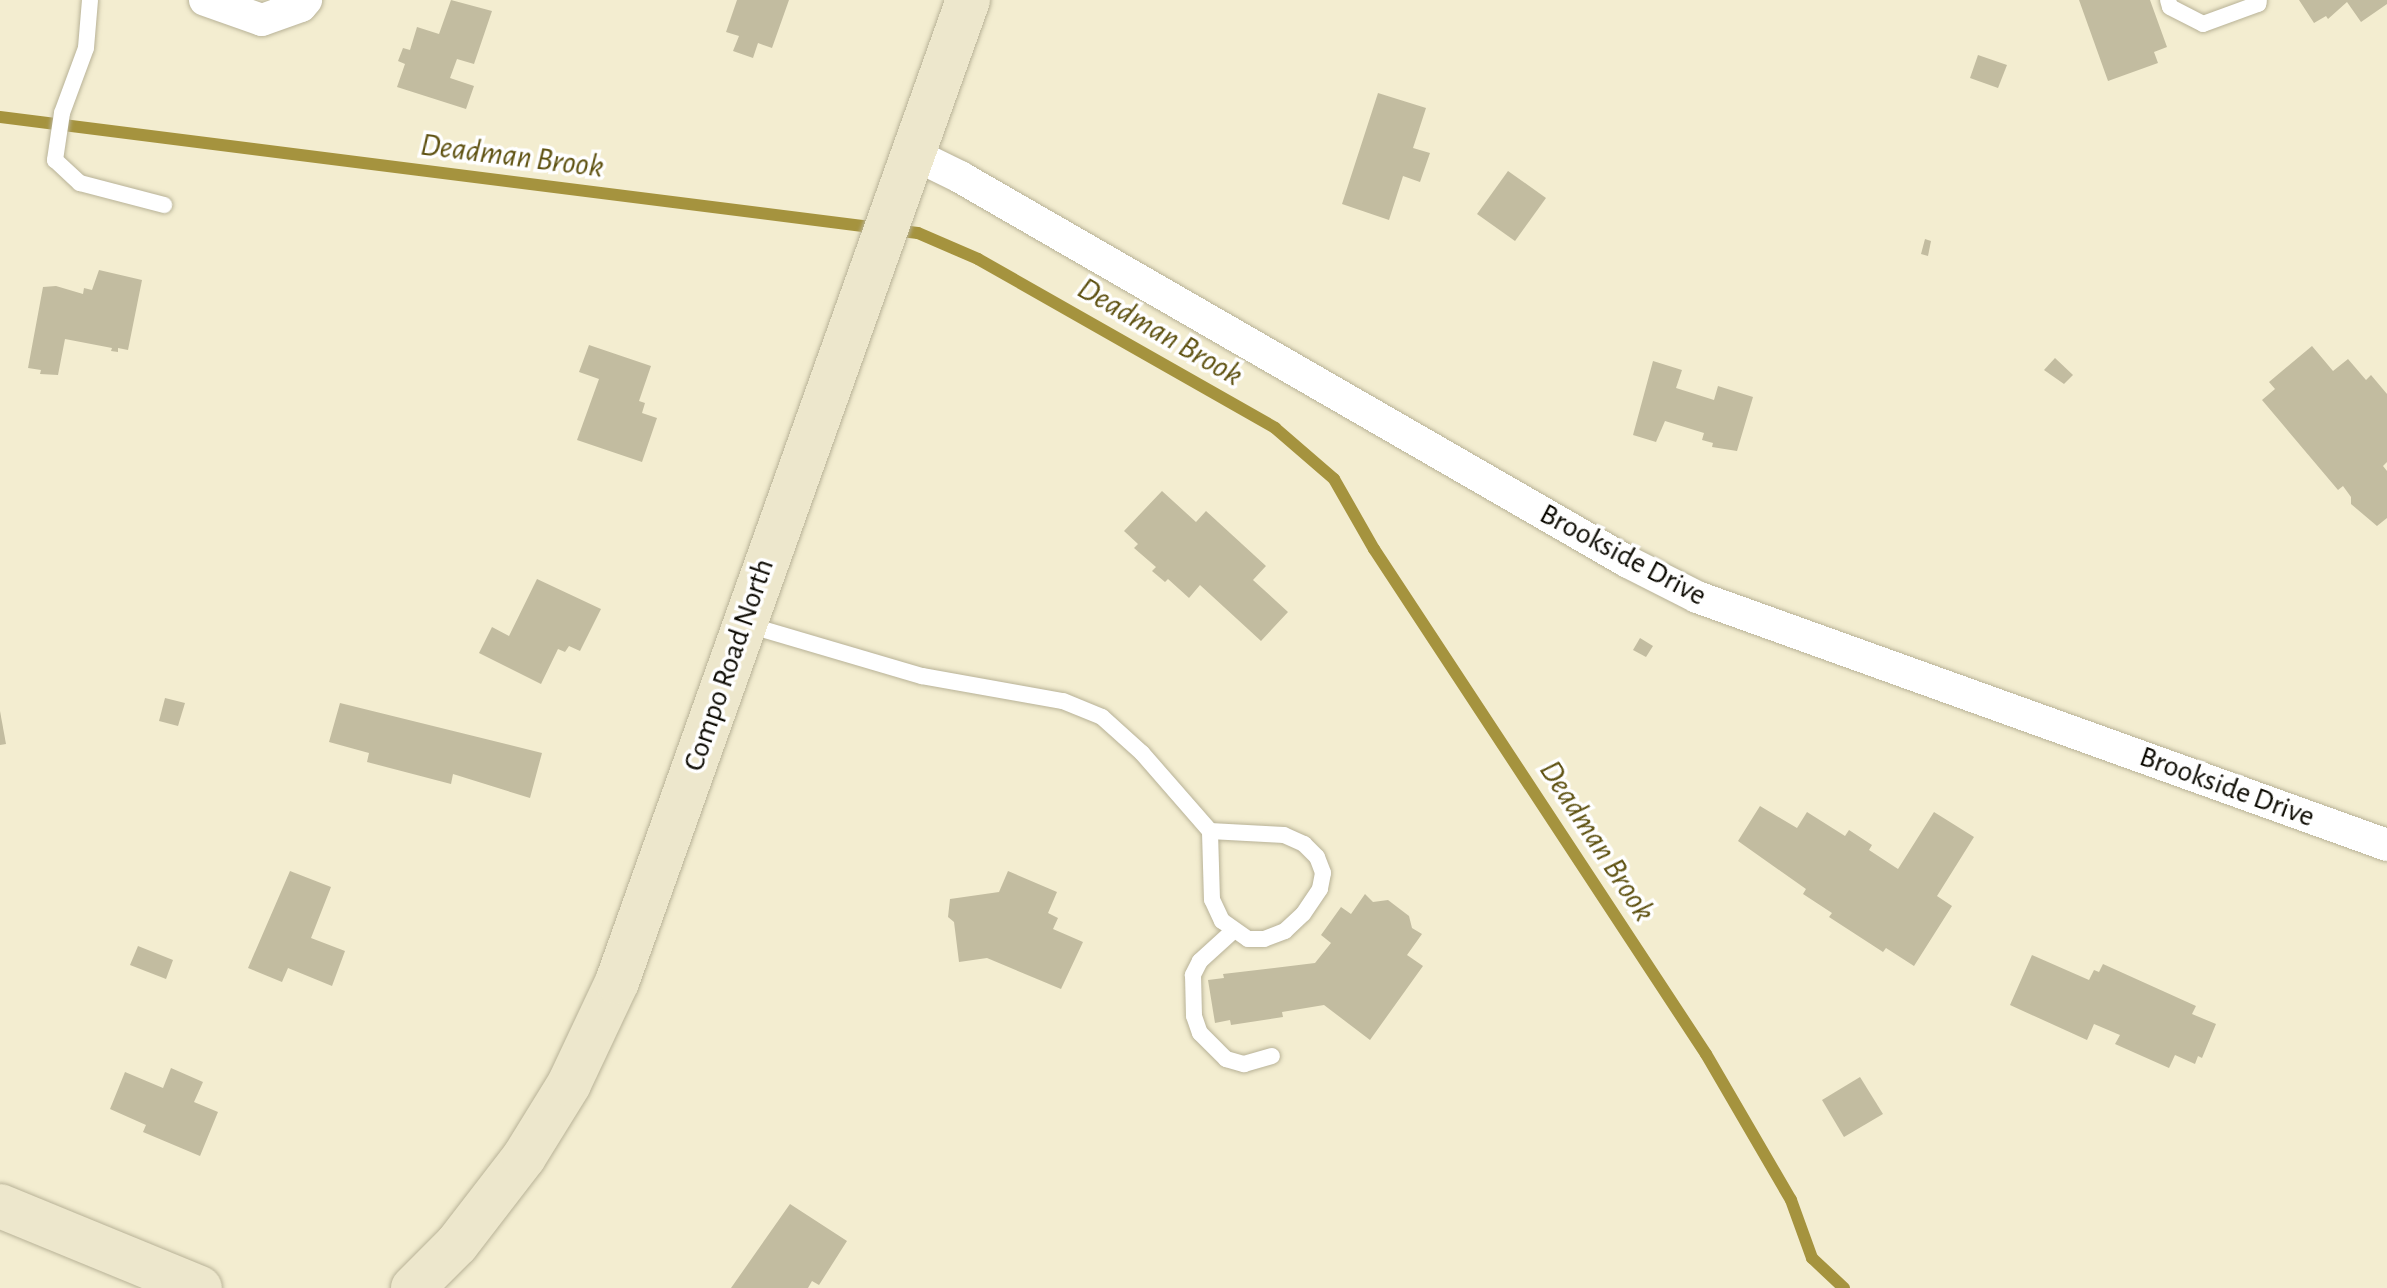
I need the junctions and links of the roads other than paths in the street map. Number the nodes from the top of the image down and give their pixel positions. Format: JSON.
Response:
{"nodes":[{"id":1,"x":90,"y":0,"type":"edge"},
{"id":2,"x":205,"y":0,"type":"edge"},
{"id":3,"x":306,"y":0,"type":"edge"},
{"id":4,"x":968,"y":0,"type":"edge"},
{"id":5,"x":2168,"y":0,"type":"edge"},
{"id":6,"x":2259,"y":0,"type":"edge"},
{"id":7,"x":911,"y":153,"type":"junction"},
{"id":8,"x":164,"y":205,"type":"dead end"},
{"id":9,"x":743,"y":623,"type":"junction"},
{"id":10,"x":1210,"y":831,"type":"junction"},
{"id":11,"x":2387,"y":845,"type":"edge"},
{"id":12,"x":1233,"y":931,"type":"junction"},
{"id":13,"x":1272,"y":1056,"type":"dead end"},
{"id":14,"x":0,"y":1206,"type":"edge"},
{"id":15,"x":200,"y":1288,"type":"edge"},
{"id":16,"x":413,"y":1288,"type":"edge"}],
"edges":[{"from":1,"to":8,"type":"lane"},
{"from":2,"to":3,"type":"street"},
{"from":4,"to":7,"type":"main road","name":"Compo Road North"},
{"from":5,"to":6,"type":"lane"},
{"from":7,"to":9,"type":"main road","name":"Compo Road North"},
{"from":7,"to":11,"type":"street","name":"Brookside Drive"},
{"from":9,"to":10,"type":"lane"},
{"from":9,"to":16,"type":"main road","name":"Compo Road North"},
{"from":10,"to":12,"type":"lane"},
{"from":10,"to":12,"type":"lane"},
{"from":12,"to":13,"type":"lane"},
{"from":14,"to":15,"type":"main road"}]}
